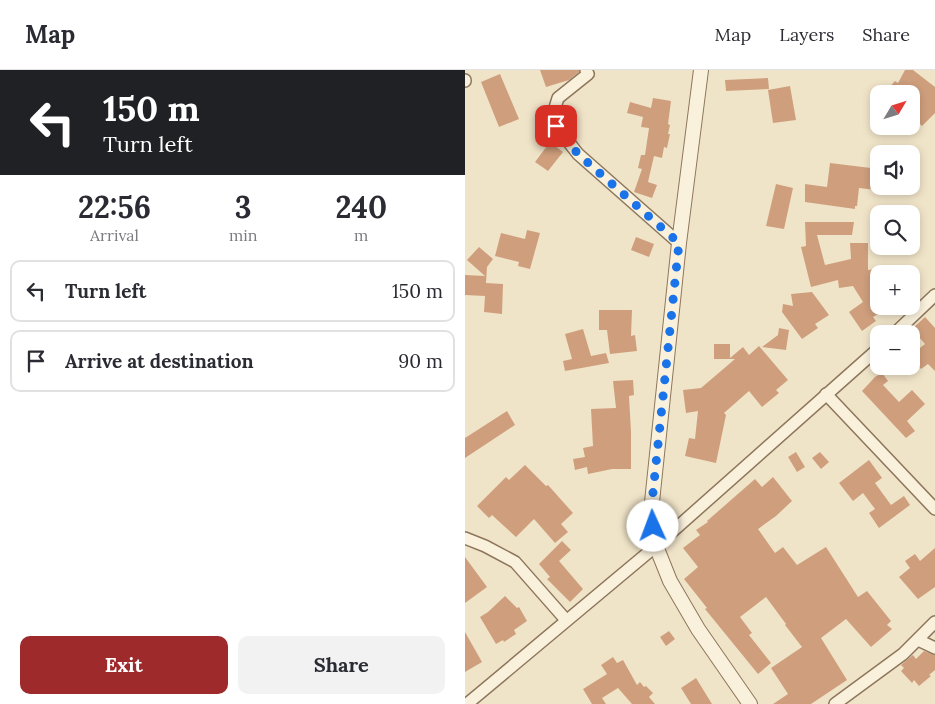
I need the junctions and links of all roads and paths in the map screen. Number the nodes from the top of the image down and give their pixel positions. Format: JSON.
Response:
{"nodes":[{"id":1,"x":586,"y":70,"type":"edge"},
{"id":2,"x":701,"y":70,"type":"edge"},
{"id":3,"x":679,"y":243,"type":"junction"},
{"id":4,"x":935,"y":295,"type":"edge"},
{"id":5,"x":903,"y":325,"type":"edge"},
{"id":6,"x":870,"y":356,"type":"edge"},
{"id":7,"x":826,"y":394,"type":"junction"},
{"id":8,"x":935,"y":509,"type":"edge"},
{"id":9,"x":465,"y":538,"type":"edge"},
{"id":10,"x":656,"y":546,"type":"junction"},
{"id":11,"x":566,"y":620,"type":"junction"},
{"id":12,"x":935,"y":622,"type":"edge"},
{"id":13,"x":917,"y":640,"type":"junction"},
{"id":14,"x":935,"y":648,"type":"edge"},
{"id":15,"x":467,"y":704,"type":"edge"},
{"id":16,"x":750,"y":704,"type":"edge"},
{"id":17,"x":835,"y":704,"type":"edge"}],
"edges":[{"from":1,"to":3,"type":"street"},
{"from":2,"to":3,"type":"street"},
{"from":3,"to":10,"type":"street"},
{"from":4,"to":5,"type":"street"},
{"from":6,"to":7,"type":"street"},
{"from":7,"to":8,"type":"street"},
{"from":7,"to":10,"type":"street"},
{"from":9,"to":11,"type":"street"},
{"from":10,"to":11,"type":"street"},
{"from":10,"to":16,"type":"street"},
{"from":11,"to":15,"type":"street"},
{"from":12,"to":13,"type":"street"},
{"from":13,"to":14,"type":"street"},
{"from":13,"to":17,"type":"street"}]}
